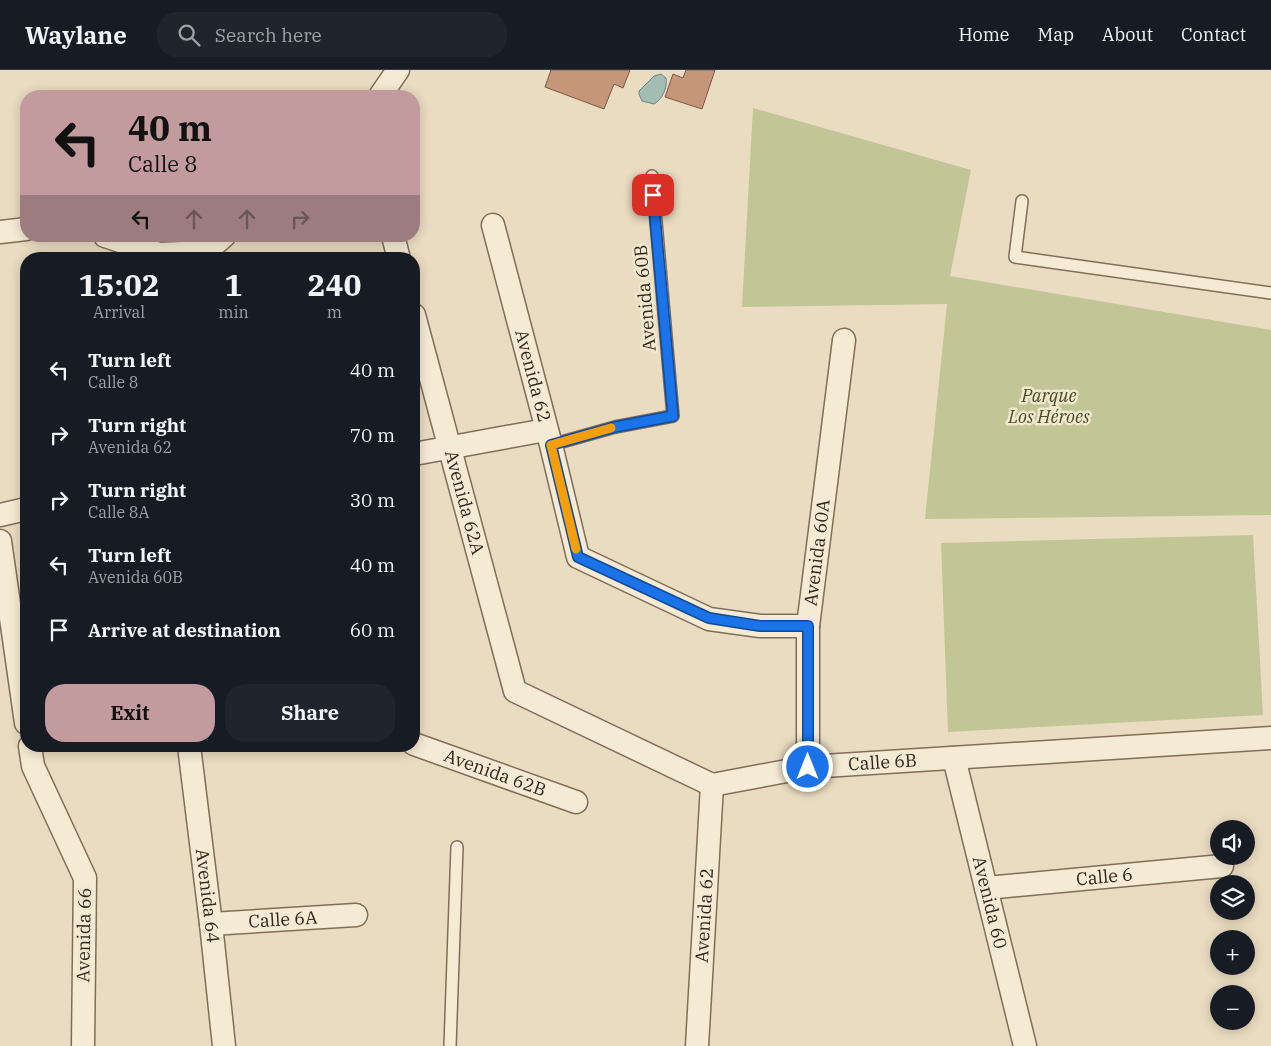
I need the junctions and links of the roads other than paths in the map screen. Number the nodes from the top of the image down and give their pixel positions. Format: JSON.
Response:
{"nodes":[{"id":1,"x":398,"y":70,"type":"edge"},
{"id":2,"x":384,"y":90,"type":"edge"},
{"id":3,"x":652,"y":176,"type":"dead end"},
{"id":4,"x":1022,"y":201,"type":"dead end"},
{"id":5,"x":493,"y":225,"type":"dead end"},
{"id":6,"x":20,"y":230,"type":"edge"},
{"id":7,"x":0,"y":232,"type":"edge"},
{"id":8,"x":123,"y":242,"type":"edge"},
{"id":9,"x":217,"y":242,"type":"edge"},
{"id":10,"x":153,"y":252,"type":"edge"},
{"id":11,"x":206,"y":252,"type":"edge"},
{"id":12,"x":1271,"y":293,"type":"edge"},
{"id":13,"x":420,"y":337,"type":"edge"},
{"id":14,"x":844,"y":340,"type":"dead end"},
{"id":15,"x":548,"y":437,"type":"junction"},
{"id":16,"x":449,"y":448,"type":"junction"},
{"id":17,"x":420,"y":453,"type":"edge"},
{"id":18,"x":20,"y":511,"type":"edge"},
{"id":19,"x":0,"y":515,"type":"edge"},
{"id":20,"x":0,"y":541,"type":"edge"},
{"id":21,"x":808,"y":626,"type":"junction"},
{"id":22,"x":20,"y":681,"type":"edge"},
{"id":23,"x":1271,"y":738,"type":"edge"},
{"id":24,"x":420,"y":746,"type":"edge"},
{"id":25,"x":31,"y":752,"type":"edge"},
{"id":26,"x":191,"y":752,"type":"edge"},
{"id":27,"x":954,"y":758,"type":"junction"},
{"id":28,"x":808,"y":767,"type":"junction"},
{"id":29,"x":712,"y":785,"type":"junction"},
{"id":30,"x":576,"y":802,"type":"dead end"},
{"id":31,"x":457,"y":847,"type":"dead end"},
{"id":32,"x":1222,"y":866,"type":"dead end"},
{"id":33,"x":986,"y":888,"type":"junction"},
{"id":34,"x":356,"y":915,"type":"dead end"},
{"id":35,"x":211,"y":924,"type":"junction"},
{"id":36,"x":83,"y":1046,"type":"edge"},
{"id":37,"x":224,"y":1046,"type":"edge"},
{"id":38,"x":450,"y":1046,"type":"edge"},
{"id":39,"x":697,"y":1046,"type":"edge"},
{"id":40,"x":1025,"y":1046,"type":"edge"}],
"edges":[{"from":1,"to":2,"type":"street"},
{"from":3,"to":15,"type":"lane","name":"Avenida 60B"},
{"from":4,"to":12,"type":"lane"},
{"from":5,"to":15,"type":"street","name":"Avenida 62"},
{"from":6,"to":7,"type":"street"},
{"from":8,"to":10,"type":"street"},
{"from":9,"to":11,"type":"street"},
{"from":13,"to":16,"type":"street","name":"Avenida 62A"},
{"from":14,"to":21,"type":"street","name":"Avenida 60A"},
{"from":15,"to":16,"type":"street"},
{"from":15,"to":21,"type":"street","name":"Avenida 62"},
{"from":16,"to":17,"type":"street"},
{"from":16,"to":29,"type":"street","name":"Avenida 62A"},
{"from":18,"to":19,"type":"street"},
{"from":20,"to":22,"type":"street"},
{"from":21,"to":28,"type":"street","name":"Avenida 60A"},
{"from":23,"to":27,"type":"street","name":"Calle 6B"},
{"from":24,"to":30,"type":"street","name":"Avenida 62B"},
{"from":25,"to":36,"type":"street","name":"Avenida 66"},
{"from":26,"to":35,"type":"street","name":"Avenida 64"},
{"from":27,"to":28,"type":"street","name":"Calle 6B"},
{"from":27,"to":33,"type":"street","name":"Avenida 60"},
{"from":28,"to":29,"type":"street","name":"Calle 6B"},
{"from":29,"to":39,"type":"street","name":"Avenida 62"},
{"from":31,"to":38,"type":"lane"},
{"from":32,"to":33,"type":"street","name":"Calle 6"},
{"from":33,"to":40,"type":"street","name":"Avenida 60"},
{"from":34,"to":35,"type":"street","name":"Calle 6A"},
{"from":35,"to":37,"type":"street","name":"Avenida 64"}]}
